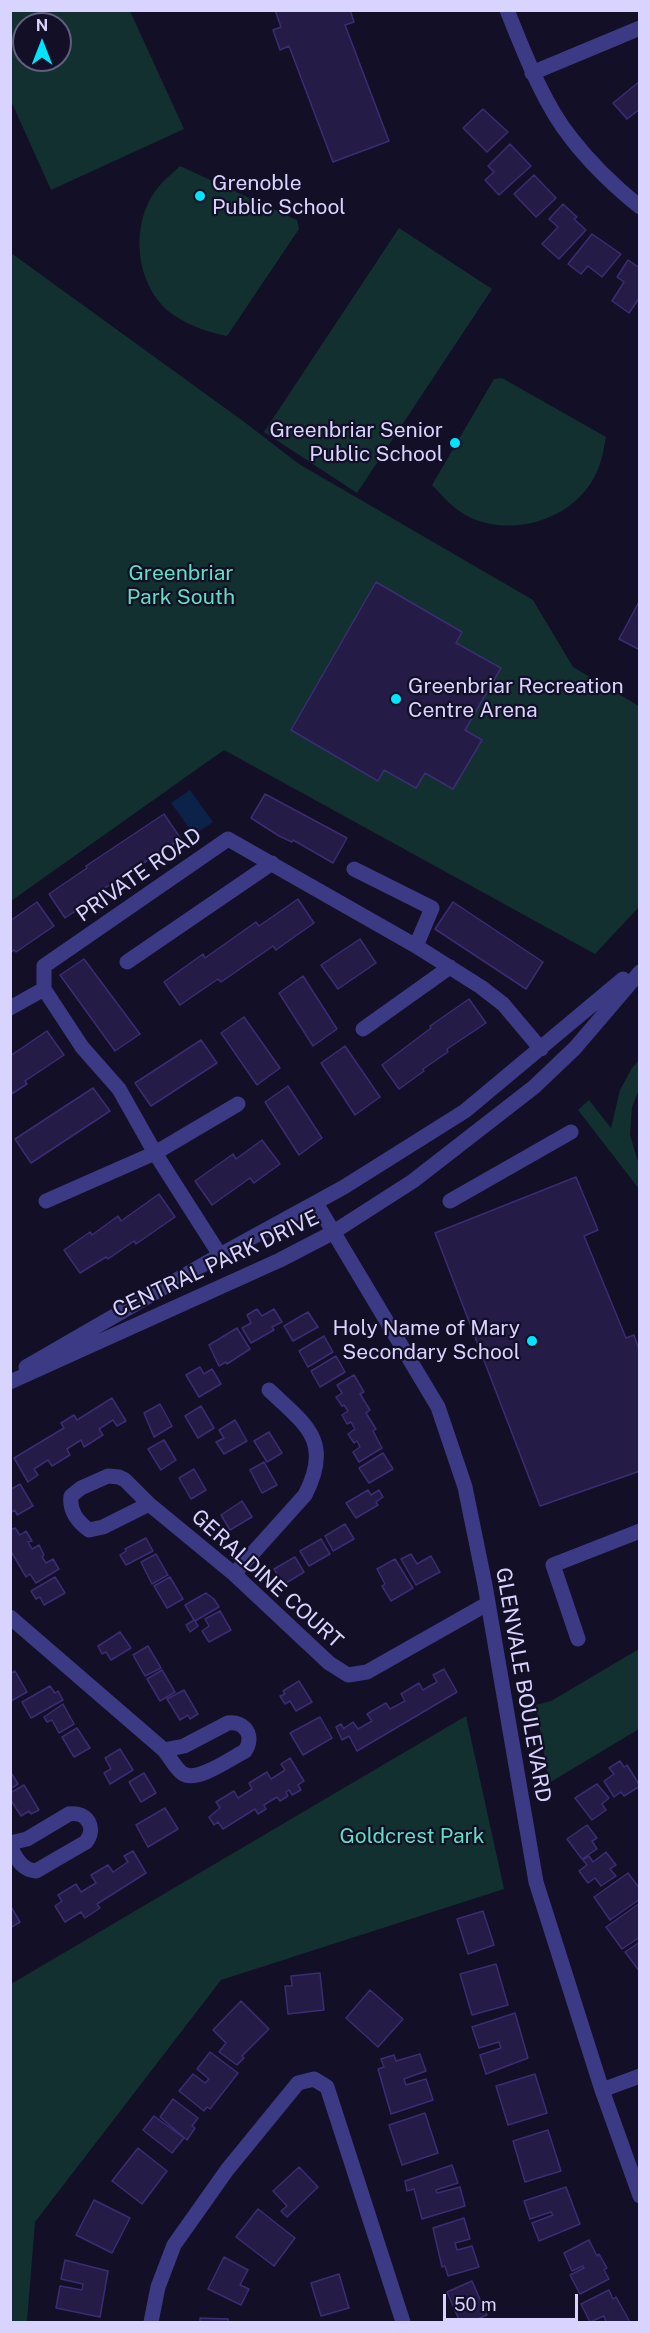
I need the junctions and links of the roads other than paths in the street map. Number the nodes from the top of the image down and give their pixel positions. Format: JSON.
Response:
{"nodes":[{"id":1,"x":507,"y":10,"type":"edge"},
{"id":2,"x":639,"y":28,"type":"edge"},
{"id":3,"x":532,"y":73,"type":"junction"},
{"id":4,"x":639,"y":207,"type":"edge"},
{"id":5,"x":272,"y":863,"type":"junction"},
{"id":6,"x":354,"y":869,"type":"dead end"},
{"id":7,"x":416,"y":945,"type":"junction"},
{"id":8,"x":127,"y":962,"type":"dead end"},
{"id":9,"x":639,"y":966,"type":"edge"},
{"id":10,"x":450,"y":967,"type":"junction"},
{"id":11,"x":639,"y":972,"type":"edge"},
{"id":12,"x":44,"y":989,"type":"junction"},
{"id":13,"x":10,"y":1008,"type":"edge"},
{"id":14,"x":363,"y":1029,"type":"dead end"},
{"id":15,"x":541,"y":1048,"type":"junction"},
{"id":16,"x":238,"y":1104,"type":"dead end"},
{"id":17,"x":570,"y":1132,"type":"dead end"},
{"id":18,"x":154,"y":1153,"type":"junction"},
{"id":19,"x":46,"y":1201,"type":"dead end"},
{"id":20,"x":450,"y":1201,"type":"dead end"},
{"id":21,"x":316,"y":1203,"type":"junction"},
{"id":22,"x":332,"y":1233,"type":"junction"},
{"id":23,"x":220,"y":1255,"type":"junction"},
{"id":24,"x":10,"y":1377,"type":"edge"},
{"id":25,"x":10,"y":1382,"type":"edge"},
{"id":26,"x":269,"y":1390,"type":"dead end"},
{"id":27,"x":149,"y":1504,"type":"junction"},
{"id":28,"x":639,"y":1531,"type":"edge"},
{"id":29,"x":234,"y":1574,"type":"junction"},
{"id":30,"x":487,"y":1604,"type":"junction"},
{"id":31,"x":10,"y":1617,"type":"edge"},
{"id":32,"x":578,"y":1639,"type":"dead end"},
{"id":33,"x":164,"y":1750,"type":"junction"},
{"id":34,"x":10,"y":1845,"type":"edge"},
{"id":35,"x":639,"y":2076,"type":"edge"},
{"id":36,"x":602,"y":2090,"type":"junction"},
{"id":37,"x":639,"y":2196,"type":"edge"},
{"id":38,"x":151,"y":2322,"type":"edge"},
{"id":39,"x":403,"y":2322,"type":"edge"}],
"edges":[{"from":1,"to":3,"type":"street"},
{"from":2,"to":3,"type":"street"},
{"from":3,"to":4,"type":"street"},
{"from":5,"to":7,"type":"street","name":"PRIVATE ROAD"},
{"from":5,"to":8,"type":"street"},
{"from":5,"to":12,"type":"street","name":"PRIVATE ROAD"},
{"from":6,"to":7,"type":"street"},
{"from":7,"to":10,"type":"street","name":"PRIVATE ROAD"},
{"from":9,"to":15,"type":"street","name":"CENTRAL PARK DRIVE"},
{"from":10,"to":14,"type":"street"},
{"from":10,"to":15,"type":"street","name":"PRIVATE ROAD"},
{"from":11,"to":22,"type":"street","name":"CENTRAL PARK DRIVE"},
{"from":12,"to":13,"type":"street"},
{"from":12,"to":18,"type":"street"},
{"from":15,"to":21,"type":"street","name":"CENTRAL PARK DRIVE"},
{"from":16,"to":18,"type":"street"},
{"from":17,"to":20,"type":"street"},
{"from":18,"to":19,"type":"street"},
{"from":18,"to":23,"type":"street"},
{"from":21,"to":22,"type":"street","name":"GLENVALE BOULEVARD"},
{"from":21,"to":23,"type":"street","name":"CENTRAL PARK DRIVE"},
{"from":22,"to":25,"type":"street","name":"CENTRAL PARK DRIVE"},
{"from":22,"to":30,"type":"street","name":"GLENVALE BOULEVARD"},
{"from":23,"to":24,"type":"street","name":"CENTRAL PARK DRIVE"},
{"from":26,"to":29,"type":"street"},
{"from":27,"to":27,"type":"street","name":"GERALDINE COURT"},
{"from":27,"to":29,"type":"street","name":"GERALDINE COURT"},
{"from":28,"to":32,"type":"street"},
{"from":29,"to":30,"type":"street","name":"GERALDINE COURT"},
{"from":30,"to":36,"type":"street","name":"GLENVALE BOULEVARD"},
{"from":31,"to":33,"type":"street"},
{"from":33,"to":33,"type":"street"},
{"from":34,"to":34,"type":"street"},
{"from":35,"to":36,"type":"street"},
{"from":36,"to":37,"type":"street","name":"GLENVALE BOULEVARD"},
{"from":38,"to":39,"type":"street"}]}
